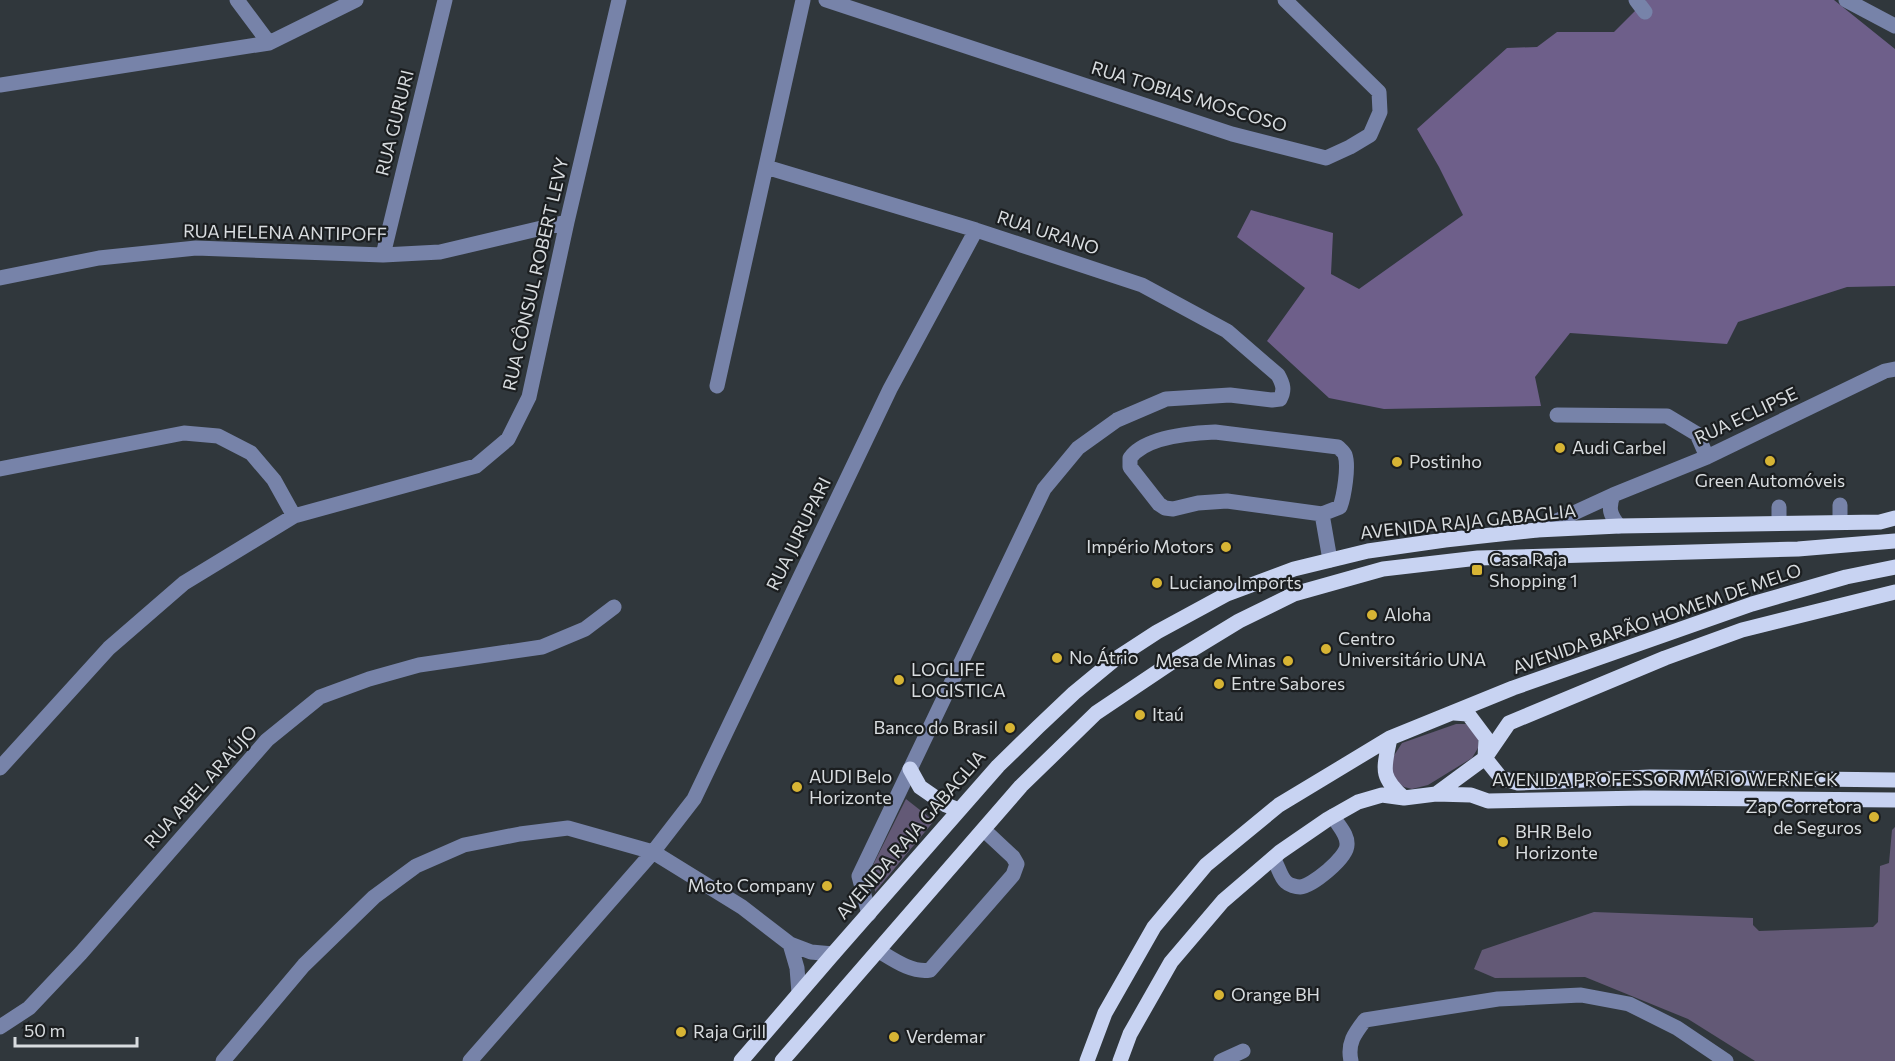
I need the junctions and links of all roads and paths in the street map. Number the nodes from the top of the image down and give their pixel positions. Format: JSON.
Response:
{"nodes":[{"id":1,"x":237,"y":0,"type":"edge"},
{"id":2,"x":356,"y":0,"type":"edge"},
{"id":3,"x":445,"y":0,"type":"edge"},
{"id":4,"x":619,"y":0,"type":"edge"},
{"id":5,"x":803,"y":0,"type":"edge"},
{"id":6,"x":826,"y":0,"type":"edge"},
{"id":7,"x":1285,"y":0,"type":"edge"},
{"id":8,"x":1846,"y":0,"type":"edge"},
{"id":9,"x":1895,"y":26,"type":"edge"},
{"id":10,"x":269,"y":43,"type":"junction"},
{"id":11,"x":0,"y":85,"type":"edge"},
{"id":12,"x":766,"y":167,"type":"junction"},
{"id":13,"x":567,"y":222,"type":"junction"},
{"id":14,"x":976,"y":230,"type":"junction"},
{"id":15,"x":383,"y":255,"type":"junction"},
{"id":16,"x":0,"y":278,"type":"edge"},
{"id":17,"x":1895,"y":369,"type":"edge"},
{"id":18,"x":717,"y":386,"type":"dead end"},
{"id":19,"x":1557,"y":415,"type":"dead end"},
{"id":20,"x":1707,"y":457,"type":"junction"},
{"id":21,"x":0,"y":469,"type":"edge"},
{"id":22,"x":1613,"y":495,"type":"junction"},
{"id":23,"x":1840,"y":505,"type":"dead end"},
{"id":24,"x":1779,"y":507,"type":"dead end"},
{"id":25,"x":1322,"y":514,"type":"junction"},
{"id":26,"x":294,"y":516,"type":"junction"},
{"id":27,"x":1895,"y":518,"type":"edge"},
{"id":28,"x":1840,"y":522,"type":"junction"},
{"id":29,"x":1779,"y":523,"type":"junction"},
{"id":30,"x":1619,"y":526,"type":"junction"},
{"id":31,"x":1537,"y":530,"type":"junction"},
{"id":32,"x":1895,"y":541,"type":"edge"},
{"id":33,"x":1330,"y":560,"type":"junction"},
{"id":34,"x":1895,"y":567,"type":"edge"},
{"id":35,"x":1895,"y":592,"type":"edge"},
{"id":36,"x":614,"y":607,"type":"dead end"},
{"id":37,"x":1454,"y":713,"type":"junction"},
{"id":38,"x":1390,"y":738,"type":"junction"},
{"id":39,"x":1485,"y":758,"type":"junction"},
{"id":40,"x":0,"y":768,"type":"edge"},
{"id":41,"x":910,"y":769,"type":"junction"},
{"id":42,"x":1650,"y":777,"type":"junction"},
{"id":43,"x":1895,"y":780,"type":"edge"},
{"id":44,"x":1436,"y":794,"type":"junction"},
{"id":45,"x":1404,"y":798,"type":"junction"},
{"id":46,"x":1644,"y":798,"type":"junction"},
{"id":47,"x":1895,"y":800,"type":"edge"},
{"id":48,"x":959,"y":810,"type":"junction"},
{"id":49,"x":1333,"y":816,"type":"junction"},
{"id":50,"x":984,"y":830,"type":"junction"},
{"id":51,"x":653,"y":852,"type":"junction"},
{"id":52,"x":1272,"y":858,"type":"junction"},
{"id":53,"x":869,"y":914,"type":"junction"},
{"id":54,"x":790,"y":944,"type":"junction"},
{"id":55,"x":879,"y":951,"type":"junction"},
{"id":56,"x":832,"y":954,"type":"junction"},
{"id":57,"x":799,"y":993,"type":"junction"},
{"id":58,"x":0,"y":1027,"type":"edge"},
{"id":59,"x":1243,"y":1051,"type":"dead end"},
{"id":60,"x":223,"y":1061,"type":"edge"},
{"id":61,"x":470,"y":1061,"type":"edge"},
{"id":62,"x":741,"y":1061,"type":"edge"},
{"id":63,"x":782,"y":1061,"type":"edge"},
{"id":64,"x":1087,"y":1061,"type":"edge"},
{"id":65,"x":1120,"y":1061,"type":"edge"},
{"id":66,"x":1221,"y":1061,"type":"edge"},
{"id":67,"x":1351,"y":1061,"type":"edge"},
{"id":68,"x":1726,"y":1061,"type":"edge"}],
"edges":[{"from":1,"to":10,"type":"street"},
{"from":2,"to":10,"type":"street"},
{"from":3,"to":15,"type":"street","name":"RUA GURURI"},
{"from":4,"to":13,"type":"street","name":"RUA CÔNSUL ROBERT LEVY"},
{"from":5,"to":12,"type":"street"},
{"from":6,"to":7,"type":"street","name":"RUA TOBIAS MOSCOSO"},
{"from":8,"to":9,"type":"street"},
{"from":10,"to":11,"type":"street"},
{"from":12,"to":14,"type":"street","name":"RUA URANO"},
{"from":12,"to":18,"type":"street"},
{"from":13,"to":15,"type":"street","name":"RUA HELENA ANTIPOFF"},
{"from":13,"to":26,"type":"street","name":"RUA CÔNSUL ROBERT LEVY"},
{"from":14,"to":41,"type":"street","name":"RUA URANO"},
{"from":14,"to":51,"type":"street","name":"RUA JURUPARI"},
{"from":15,"to":16,"type":"street","name":"RUA HELENA ANTIPOFF"},
{"from":17,"to":20,"type":"street","name":"RUA ECLIPSE"},
{"from":19,"to":20,"type":"street"},
{"from":20,"to":22,"type":"street","name":"RUA ECLIPSE"},
{"from":21,"to":26,"type":"street"},
{"from":22,"to":30,"type":"street"},
{"from":22,"to":31,"type":"street","name":"RUA ECLIPSE"},
{"from":23,"to":28,"type":"street"},
{"from":24,"to":29,"type":"street"},
{"from":25,"to":25,"type":"street"},
{"from":25,"to":33,"type":"street"},
{"from":26,"to":40,"type":"street","name":"RUA CÔNSUL ROBERT LEVY"},
{"from":27,"to":28,"type":"main road","name":"AVENIDA RAJA GABAGLIA"},
{"from":28,"to":29,"type":"main road","name":"AVENIDA RAJA GABAGLIA"},
{"from":29,"to":30,"type":"main road","name":"AVENIDA RAJA GABAGLIA"},
{"from":30,"to":31,"type":"main road","name":"AVENIDA RAJA GABAGLIA"},
{"from":31,"to":33,"type":"main road","name":"AVENIDA RAJA GABAGLIA"},
{"from":32,"to":50,"type":"main road","name":"AVENIDA RAJA GABAGLIA"},
{"from":33,"to":48,"type":"main road","name":"AVENIDA RAJA GABAGLIA"},
{"from":34,"to":37,"type":"main road","name":"AVENIDA BARÃO HOMEM DE MELO"},
{"from":35,"to":39,"type":"main road"},
{"from":36,"to":58,"type":"street","name":"RUA ABEL ARAÚJO"},
{"from":37,"to":38,"type":"main road","name":"AVENIDA BARÃO HOMEM DE MELO"},
{"from":37,"to":39,"type":"main road"},
{"from":38,"to":45,"type":"main road"},
{"from":38,"to":64,"type":"main road","name":"AVENIDA BARÃO HOMEM DE MELO"},
{"from":39,"to":42,"type":"main road","name":"AVENIDA PROFESSOR MÁRIO WERNECK"},
{"from":39,"to":44,"type":"main road"},
{"from":41,"to":48,"type":"main road"},
{"from":41,"to":53,"type":"street"},
{"from":42,"to":43,"type":"main road","name":"AVENIDA PROFESSOR MÁRIO WERNECK"},
{"from":42,"to":46,"type":"main road"},
{"from":44,"to":45,"type":"main road"},
{"from":44,"to":46,"type":"main road","name":"AVENIDA PROFESSOR MÁRIO WERNECK"},
{"from":45,"to":49,"type":"main road"},
{"from":46,"to":47,"type":"main road","name":"AVENIDA PROFESSOR MÁRIO WERNECK"},
{"from":48,"to":53,"type":"main road","name":"AVENIDA RAJA GABAGLIA"},
{"from":49,"to":52,"type":"main road"},
{"from":49,"to":52,"type":"street"},
{"from":50,"to":55,"type":"main road","name":"AVENIDA RAJA GABAGLIA"},
{"from":50,"to":55,"type":"street"},
{"from":51,"to":54,"type":"street"},
{"from":51,"to":60,"type":"street"},
{"from":51,"to":61,"type":"street","name":"RUA JURUPARI"},
{"from":52,"to":65,"type":"main road"},
{"from":53,"to":56,"type":"main road","name":"AVENIDA RAJA GABAGLIA"},
{"from":54,"to":56,"type":"street"},
{"from":54,"to":57,"type":"street"},
{"from":55,"to":63,"type":"main road","name":"AVENIDA RAJA GABAGLIA"},
{"from":56,"to":57,"type":"main road","name":"AVENIDA RAJA GABAGLIA"},
{"from":57,"to":62,"type":"main road","name":"AVENIDA RAJA GABAGLIA"},
{"from":59,"to":66,"type":"street"},
{"from":67,"to":68,"type":"street"}]}
